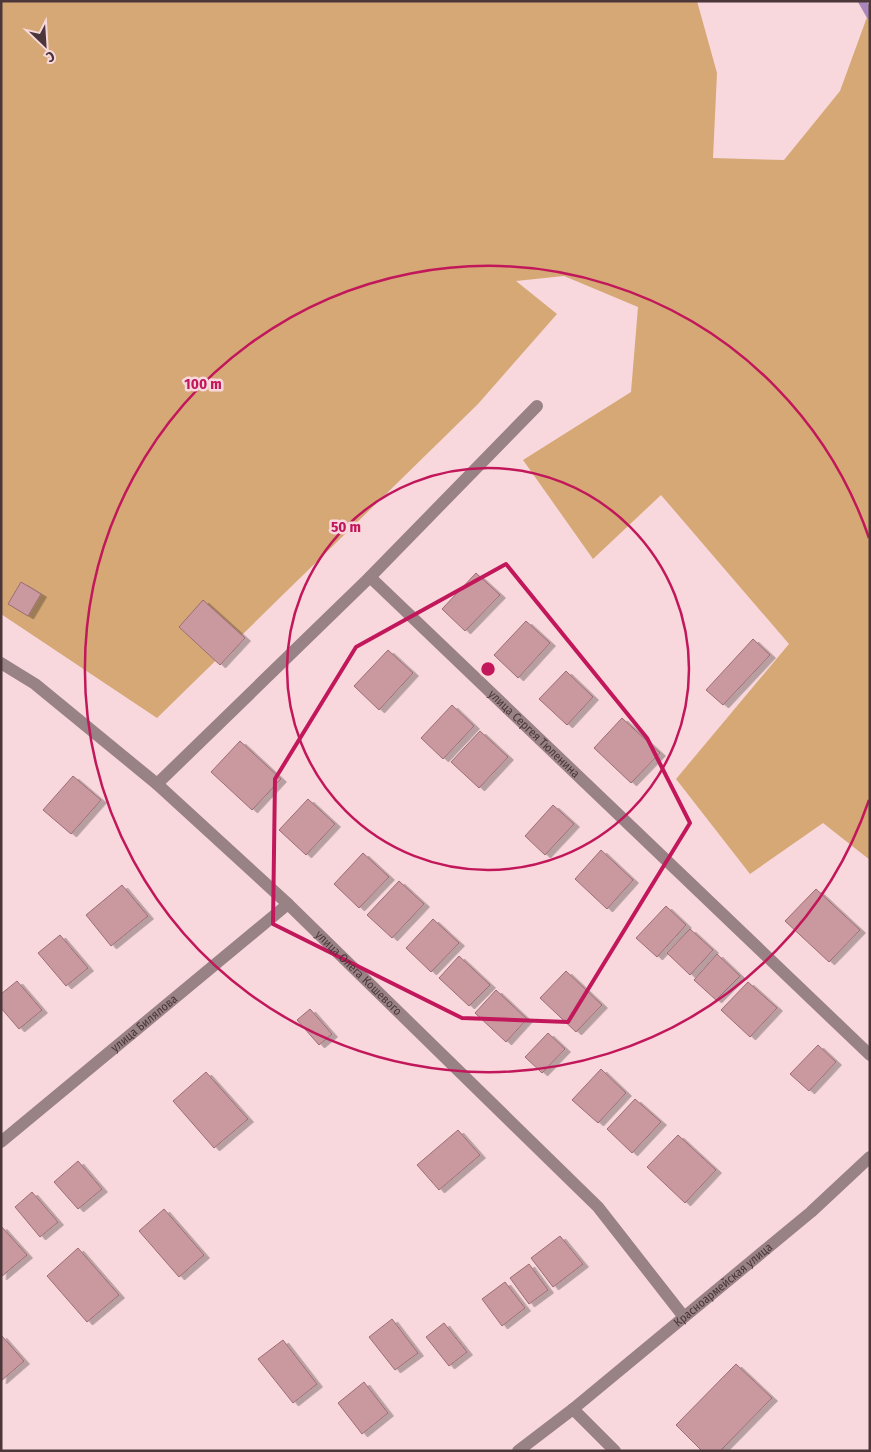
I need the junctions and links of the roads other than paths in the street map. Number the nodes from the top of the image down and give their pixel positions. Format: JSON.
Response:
{"nodes":[{"id":1,"x":537,"y":406,"type":"dead end"},
{"id":2,"x":370,"y":577,"type":"junction"},
{"id":3,"x":1,"y":663,"type":"edge"},
{"id":4,"x":157,"y":784,"type":"junction"},
{"id":5,"x":288,"y":904,"type":"junction"},
{"id":6,"x":870,"y":1055,"type":"edge"},
{"id":7,"x":1,"y":1142,"type":"edge"},
{"id":8,"x":870,"y":1157,"type":"edge"},
{"id":9,"x":684,"y":1317,"type":"junction"},
{"id":10,"x":573,"y":1409,"type":"junction"},
{"id":11,"x":518,"y":1451,"type":"edge"},
{"id":12,"x":615,"y":1451,"type":"edge"}],
"edges":[{"from":1,"to":2,"type":"street"},
{"from":2,"to":4,"type":"street"},
{"from":2,"to":6,"type":"street","name":"улица Сергея Тюленина"},
{"from":3,"to":4,"type":"street","name":"улица Олега Кошевого"},
{"from":4,"to":5,"type":"street","name":"улица Олега Кошевого"},
{"from":5,"to":7,"type":"street","name":"улица Билялова"},
{"from":5,"to":9,"type":"street","name":"улица Олега Кошевого"},
{"from":8,"to":9,"type":"street","name":"Красноармейская улица"},
{"from":9,"to":10,"type":"street","name":"Красноармейская улица"},
{"from":10,"to":11,"type":"street","name":"Красноармейская улица"},
{"from":10,"to":12,"type":"street"}]}
